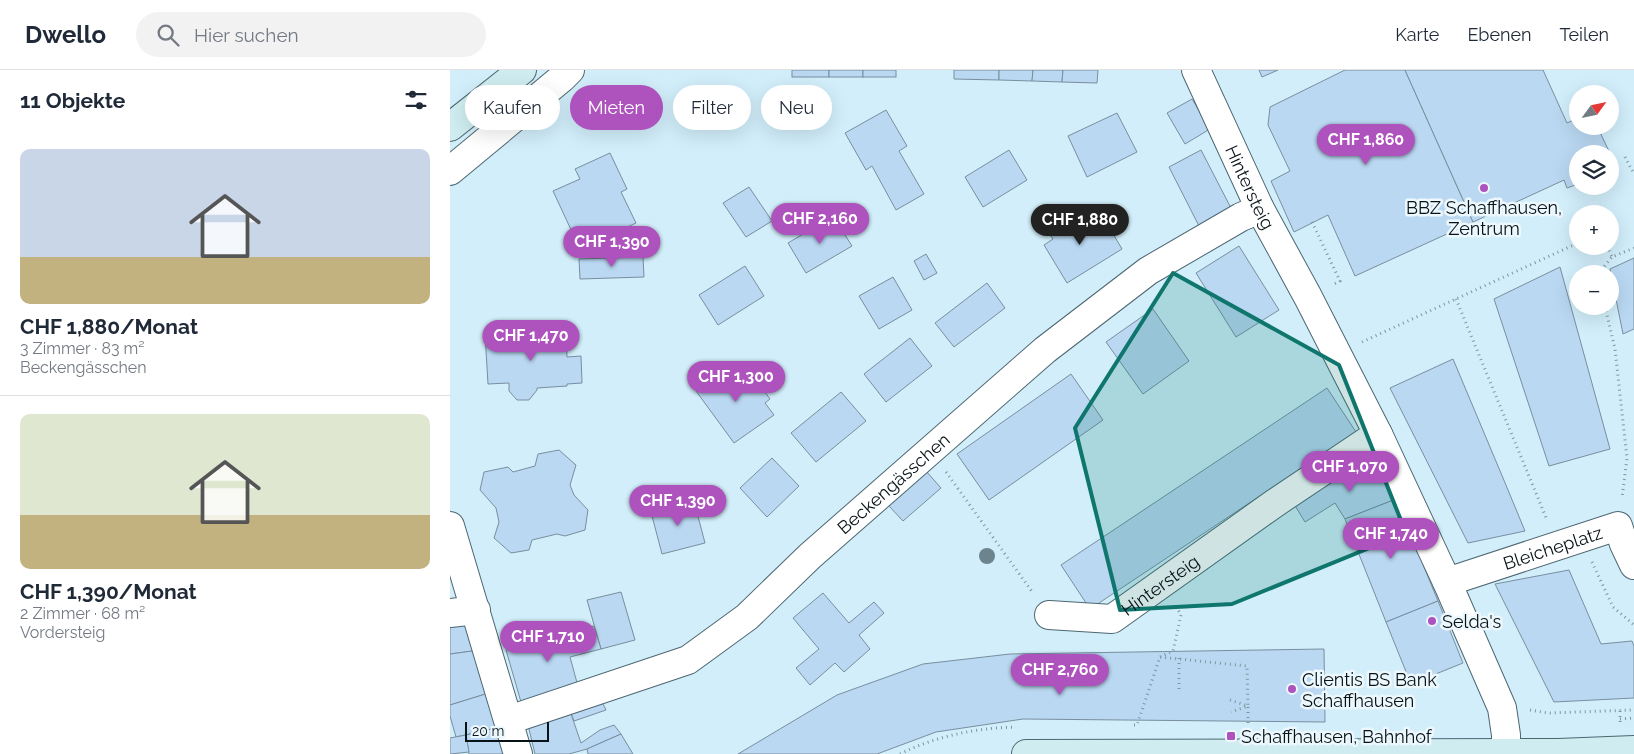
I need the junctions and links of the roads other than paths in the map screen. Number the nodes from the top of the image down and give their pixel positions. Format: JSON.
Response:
{"nodes":[{"id":1,"x":522,"y":70,"type":"edge"},
{"id":2,"x":570,"y":70,"type":"edge"},
{"id":3,"x":1196,"y":70,"type":"edge"},
{"id":4,"x":450,"y":126,"type":"edge"},
{"id":5,"x":450,"y":171,"type":"edge"},
{"id":6,"x":1260,"y":209,"type":"junction"},
{"id":7,"x":1378,"y":434,"type":"junction"},
{"id":8,"x":450,"y":526,"type":"edge"},
{"id":9,"x":1634,"y":565,"type":"edge"},
{"id":10,"x":1447,"y":582,"type":"junction"},
{"id":11,"x":463,"y":611,"type":"edge"},
{"id":12,"x":1049,"y":615,"type":"road end"},
{"id":13,"x":508,"y":720,"type":"junction"},
{"id":14,"x":1634,"y":750,"type":"edge"},
{"id":15,"x":1248,"y":753,"type":"edge"},
{"id":16,"x":1506,"y":753,"type":"edge"},
{"id":17,"x":518,"y":754,"type":"edge"},
{"id":18,"x":1026,"y":754,"type":"edge"}],
"edges":[{"from":1,"to":4,"type":"main road"},
{"from":2,"to":5,"type":"street"},
{"from":3,"to":6,"type":"street","name":"Hintersteig"},
{"from":6,"to":7,"type":"street","name":"Hintersteig"},
{"from":6,"to":13,"type":"street","name":"Beckengässchen"},
{"from":7,"to":10,"type":"street","name":"Hintersteig"},
{"from":7,"to":12,"type":"street","name":"Hintersteig"},
{"from":8,"to":11,"type":"street"},
{"from":9,"to":10,"type":"street","name":"Bleicheplatz"},
{"from":10,"to":16,"type":"street","name":"Hintersteig"},
{"from":11,"to":13,"type":"street"},
{"from":13,"to":17,"type":"street"},
{"from":14,"to":16,"type":"main road"},
{"from":15,"to":16,"type":"main road"},
{"from":15,"to":18,"type":"main road"}]}
